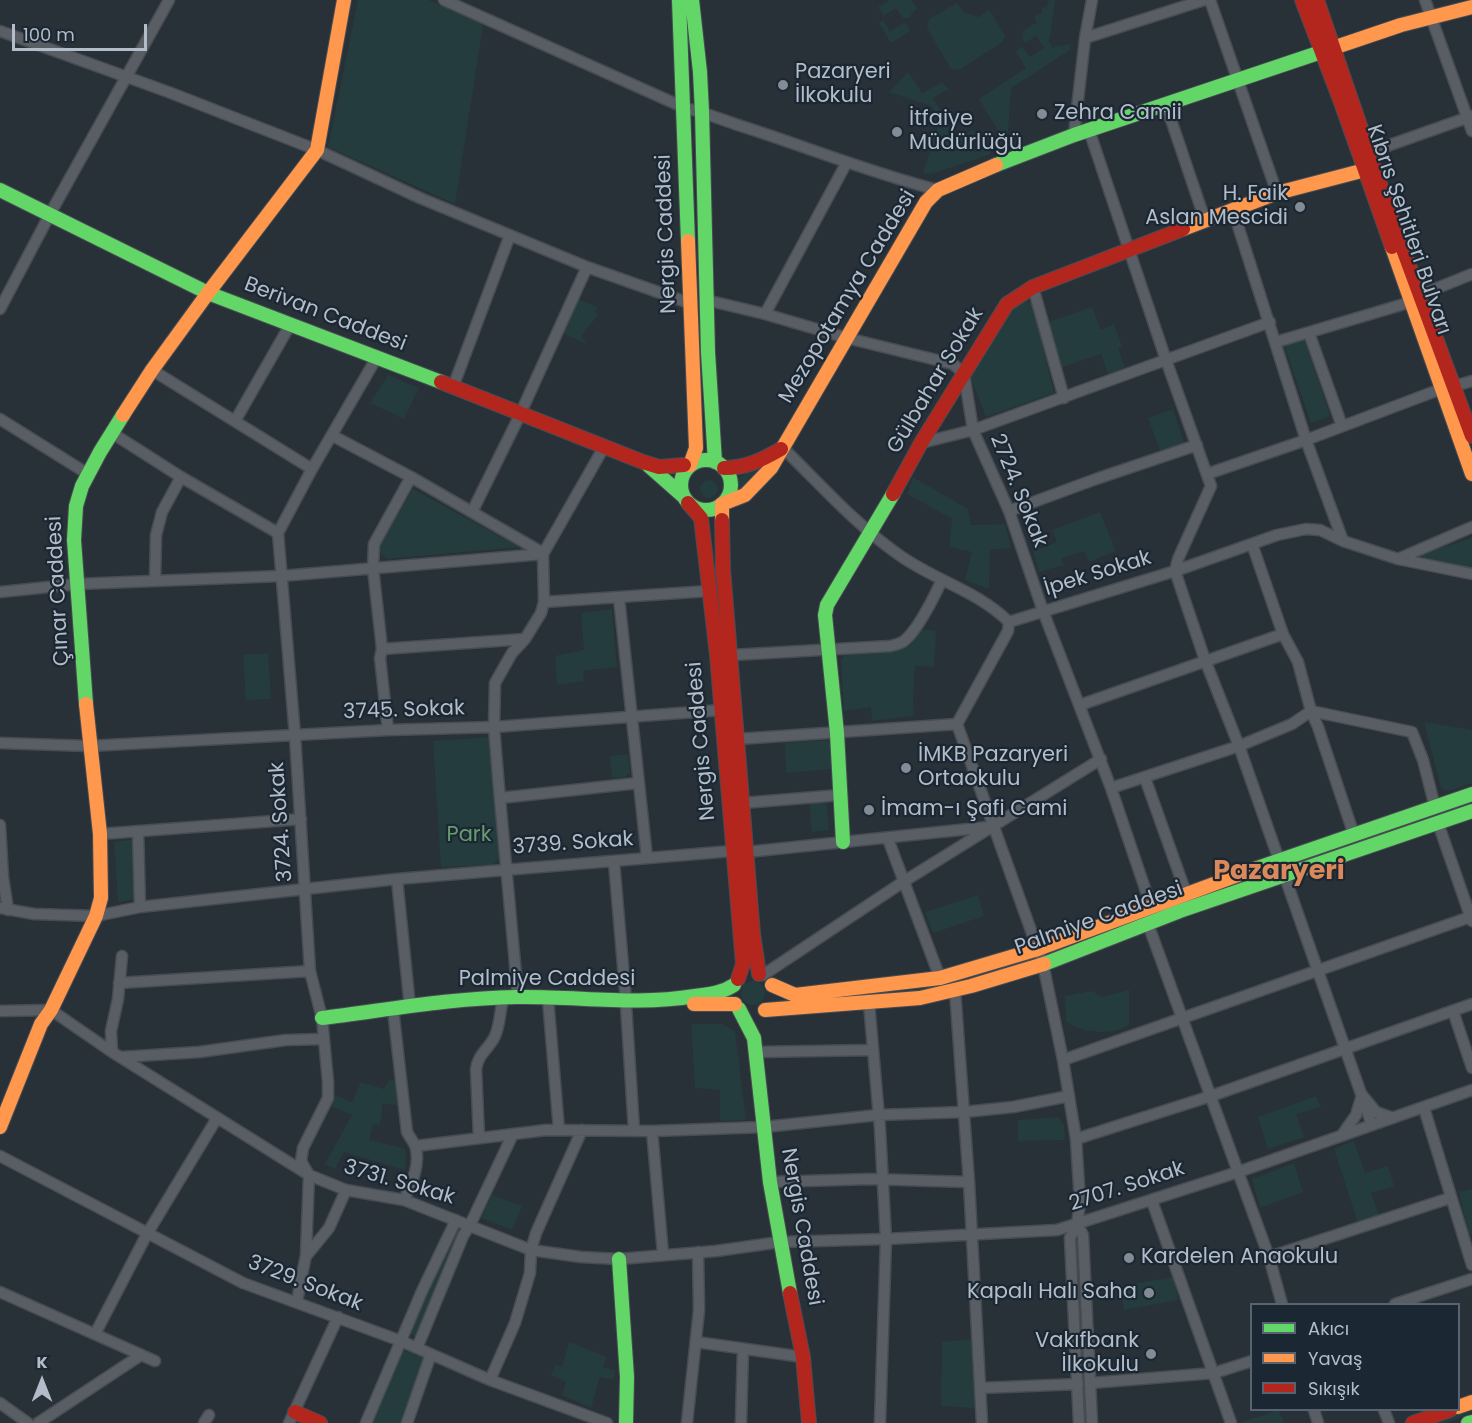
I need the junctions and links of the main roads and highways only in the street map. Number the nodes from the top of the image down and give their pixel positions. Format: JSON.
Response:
{"nodes":[{"id":1,"x":344,"y":0,"type":"edge"},
{"id":2,"x":679,"y":0,"type":"edge"},
{"id":3,"x":692,"y":0,"type":"edge"},
{"id":4,"x":1302,"y":0,"type":"edge"},
{"id":5,"x":1317,"y":0,"type":"edge"},
{"id":6,"x":1472,"y":7,"type":"edge"},
{"id":7,"x":1329,"y":51,"type":"junction"},
{"id":8,"x":1365,"y":170,"type":"junction"},
{"id":9,"x":0,"y":190,"type":"edge"},
{"id":10,"x":208,"y":293,"type":"junction"},
{"id":11,"x":1416,"y":299,"type":"junction"},
{"id":12,"x":1447,"y":387,"type":"junction"},
{"id":13,"x":1472,"y":436,"type":"edge"},
{"id":14,"x":783,"y":448,"type":"junction"},
{"id":15,"x":643,"y":462,"type":"junction"},
{"id":16,"x":690,"y":465,"type":"junction"},
{"id":17,"x":720,"y":465,"type":"junction"},
{"id":18,"x":1472,"y":474,"type":"edge"},
{"id":19,"x":686,"y":500,"type":"junction"},
{"id":20,"x":722,"y":504,"type":"junction"},
{"id":21,"x":1472,"y":794,"type":"edge"},
{"id":22,"x":1472,"y":811,"type":"edge"},
{"id":23,"x":843,"y":842,"type":"road end"},
{"id":24,"x":765,"y":978,"type":"junction"},
{"id":25,"x":736,"y":982,"type":"junction"},
{"id":26,"x":665,"y":1001,"type":"junction"},
{"id":27,"x":737,"y":1007,"type":"junction"},
{"id":28,"x":764,"y":1011,"type":"junction"},
{"id":29,"x":322,"y":1018,"type":"road end"},
{"id":30,"x":754,"y":1045,"type":"junction"},
{"id":31,"x":1,"y":1122,"type":"edge"},
{"id":32,"x":620,"y":1259,"type":"road end"},
{"id":33,"x":1447,"y":1411,"type":"edge"},
{"id":34,"x":292,"y":1418,"type":"edge"},
{"id":35,"x":320,"y":1423,"type":"edge"},
{"id":36,"x":626,"y":1423,"type":"edge"},
{"id":37,"x":809,"y":1423,"type":"edge"},
{"id":38,"x":1413,"y":1423,"type":"edge"}],
"edges":[{"from":1,"to":10,"type":"main road","name":"Çınar Caddesi"},
{"from":2,"to":16,"type":"main road","name":"Nergis Caddesi"},
{"from":3,"to":17,"type":"main road","name":"Nergis Caddesi"},
{"from":4,"to":7,"type":"main road","name":"Kıbrıs Şehitleri Bulvarı"},
{"from":5,"to":7,"type":"main road","name":"Kıbrıs Şehitleri Bulvarı"},
{"from":6,"to":7,"type":"main road","name":"Mezopotamya Caddesi"},
{"from":7,"to":8,"type":"main road","name":"Kıbrıs Şehitleri Bulvarı"},
{"from":7,"to":11,"type":"main road","name":"Kıbrıs Şehitleri Bulvarı"},
{"from":7,"to":14,"type":"main road","name":"Mezopotamya Caddesi"},
{"from":8,"to":11,"type":"main road","name":"Kıbrıs Şehitleri Bulvarı"},
{"from":8,"to":23,"type":"main road","name":"Gülbahar Sokak"},
{"from":9,"to":10,"type":"main road","name":"Berivan Caddesi"},
{"from":10,"to":15,"type":"main road","name":"Berivan Caddesi"},
{"from":10,"to":31,"type":"main road","name":"Çınar Caddesi"},
{"from":11,"to":12,"type":"main road","name":"Kıbrıs Şehitleri Bulvarı"},
{"from":12,"to":13,"type":"main road","name":"Kıbrıs Şehitleri Bulvarı"},
{"from":12,"to":18,"type":"main road","name":"Kıbrıs Şehitleri Bulvarı"},
{"from":14,"to":17,"type":"main road"},
{"from":14,"to":20,"type":"main road","name":"Mezopotamya Caddesi"},
{"from":15,"to":16,"type":"main road"},
{"from":15,"to":19,"type":"main road"},
{"from":16,"to":17,"type":"main road"},
{"from":16,"to":19,"type":"main road"},
{"from":17,"to":20,"type":"main road"},
{"from":19,"to":20,"type":"main road"},
{"from":19,"to":25,"type":"main road","name":"Nergis Caddesi"},
{"from":20,"to":24,"type":"main road","name":"Nergis Caddesi"},
{"from":21,"to":24,"type":"main road","name":"Palmiye Caddesi"},
{"from":22,"to":28,"type":"main road","name":"Palmiye Caddesi"},
{"from":24,"to":25,"type":"main road"},
{"from":24,"to":28,"type":"main road"},
{"from":25,"to":26,"type":"main road","name":"Palmiye Caddesi"},
{"from":25,"to":27,"type":"main road"},
{"from":26,"to":27,"type":"main road","name":"Palmiye Caddesi"},
{"from":26,"to":29,"type":"main road","name":"Palmiye Caddesi"},
{"from":27,"to":28,"type":"main road"},
{"from":27,"to":30,"type":"main road"},
{"from":28,"to":30,"type":"main road"},
{"from":30,"to":37,"type":"main road","name":"Nergis Caddesi"},
{"from":32,"to":36,"type":"main road"},
{"from":33,"to":38,"type":"main road"},
{"from":34,"to":35,"type":"main road"}]}
